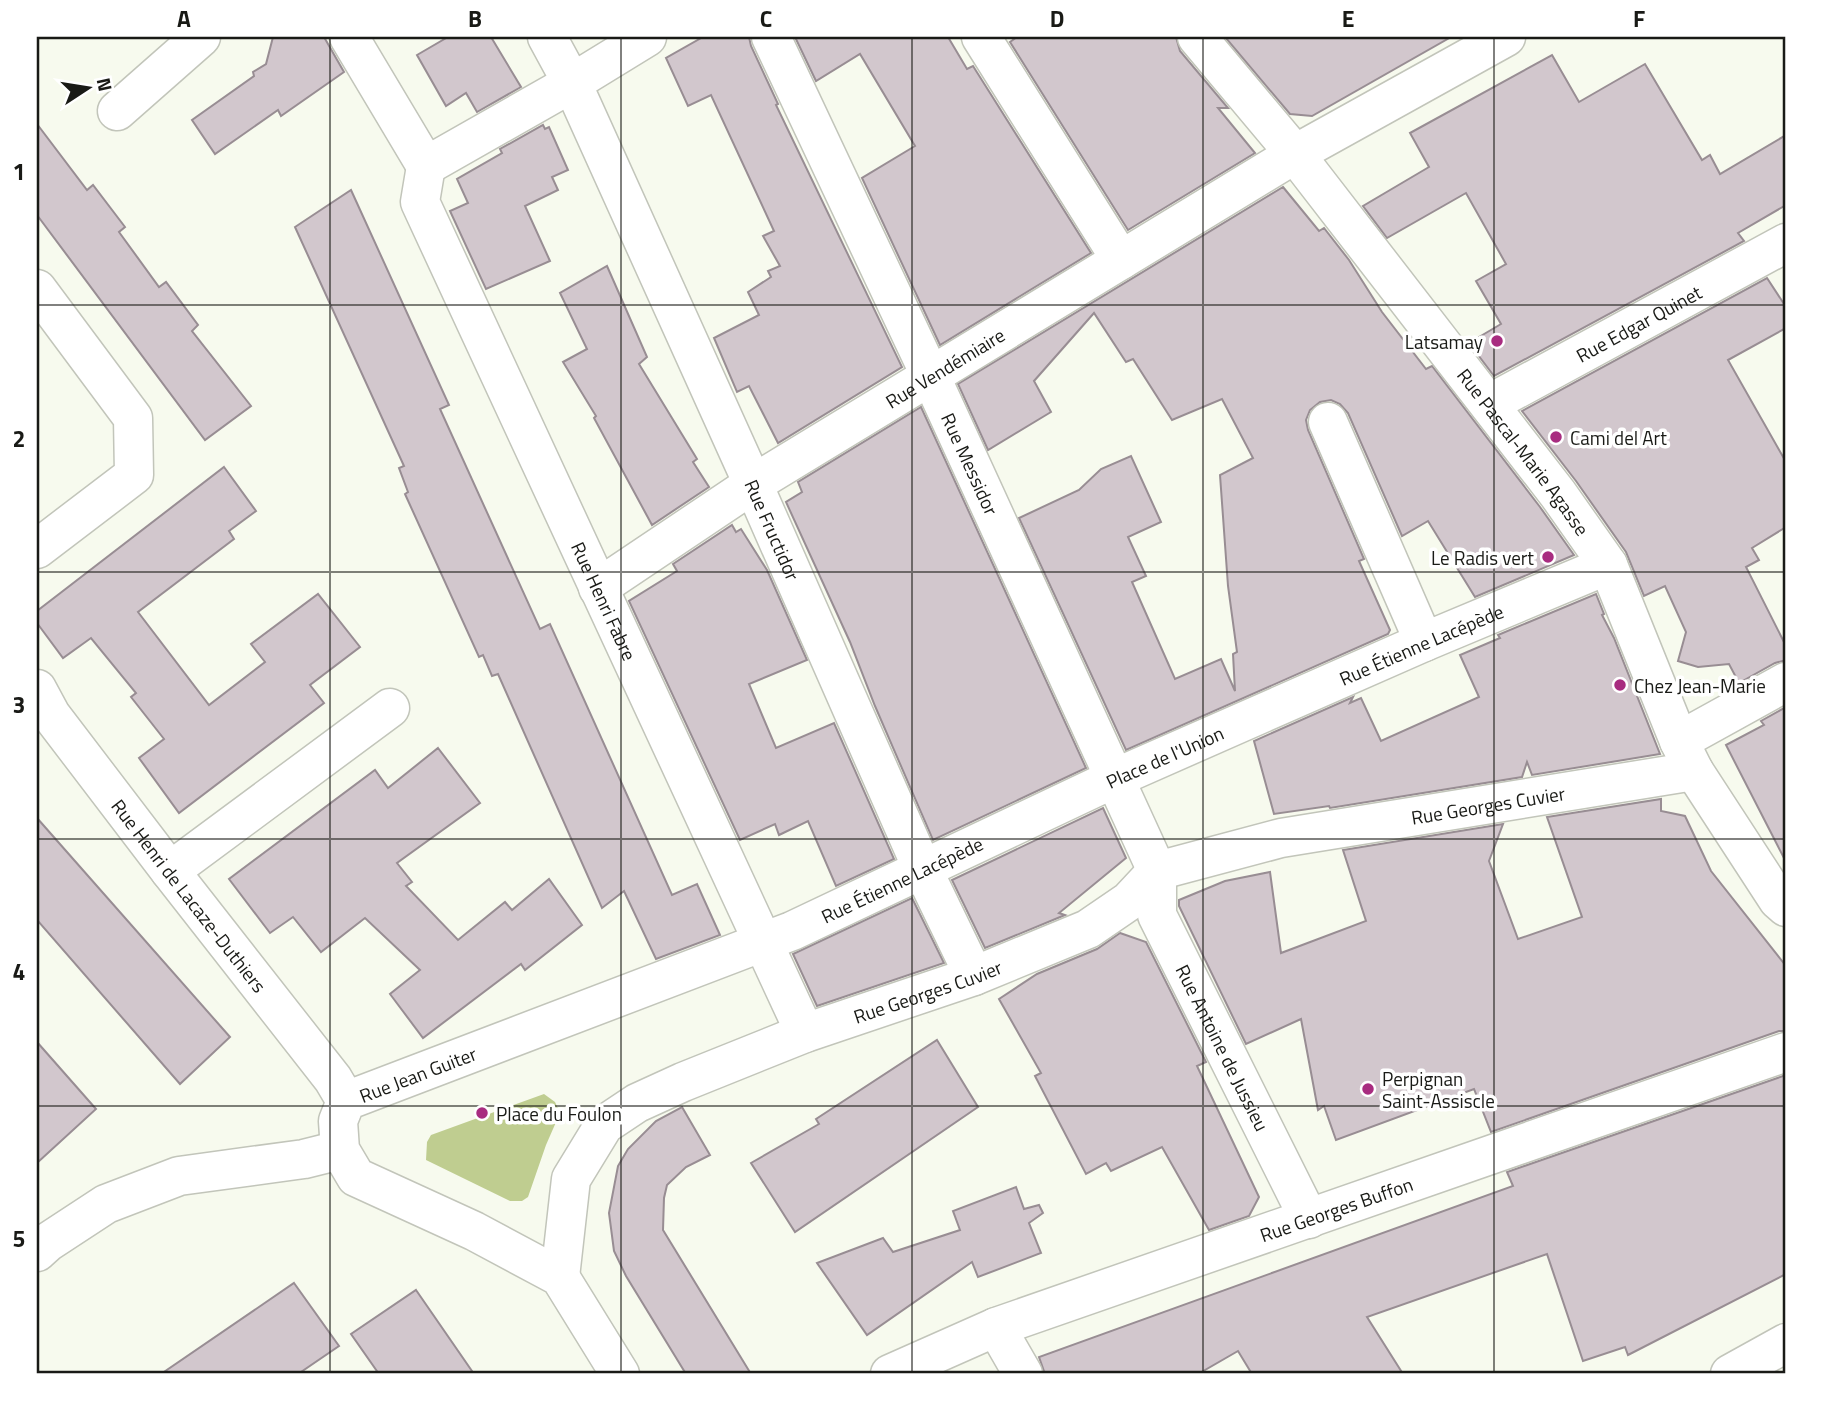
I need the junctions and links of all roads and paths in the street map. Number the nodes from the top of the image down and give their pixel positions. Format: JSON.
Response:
{"nodes":[{"id":1,"x":201,"y":37,"type":"edge"},
{"id":2,"x":349,"y":37,"type":"edge"},
{"id":3,"x":547,"y":37,"type":"edge"},
{"id":4,"x":647,"y":37,"type":"edge"},
{"id":5,"x":771,"y":37,"type":"edge"},
{"id":6,"x":981,"y":37,"type":"edge"},
{"id":7,"x":1198,"y":37,"type":"edge"},
{"id":8,"x":1506,"y":37,"type":"edge"},
{"id":9,"x":572,"y":83,"type":"junction"},
{"id":10,"x":117,"y":111,"type":"dead end"},
{"id":11,"x":1295,"y":153,"type":"junction"},
{"id":12,"x":426,"y":166,"type":"junction"},
{"id":13,"x":1786,"y":243,"type":"edge"},
{"id":14,"x":1121,"y":260,"type":"junction"},
{"id":15,"x":37,"y":289,"type":"edge"},
{"id":16,"x":931,"y":377,"type":"junction"},
{"id":17,"x":1489,"y":404,"type":"junction"},
{"id":18,"x":1328,"y":422,"type":"dead end"},
{"id":19,"x":753,"y":484,"type":"junction"},
{"id":20,"x":37,"y":549,"type":"edge"},
{"id":21,"x":1608,"y":565,"type":"junction"},
{"id":22,"x":598,"y":588,"type":"junction"},
{"id":23,"x":1423,"y":642,"type":"junction"},
{"id":24,"x":1786,"y":682,"type":"edge"},
{"id":25,"x":37,"y":689,"type":"edge"},
{"id":26,"x":390,"y":708,"type":"dead end"},
{"id":27,"x":1236,"y":725,"type":"joint"},
{"id":28,"x":1686,"y":756,"type":"junction"},
{"id":29,"x":1113,"y":779,"type":"junction"},
{"id":30,"x":922,"y":868,"type":"junction"},
{"id":31,"x":170,"y":871,"type":"junction"},
{"id":32,"x":1157,"y":872,"type":"junction"},
{"id":33,"x":1786,"y":907,"type":"edge"},
{"id":34,"x":765,"y":942,"type":"junction"},
{"id":35,"x":974,"y":976,"type":"junction"},
{"id":36,"x":805,"y":1033,"type":"junction"},
{"id":37,"x":1786,"y":1052,"type":"edge"},
{"id":38,"x":346,"y":1101,"type":"junction"},
{"id":39,"x":340,"y":1150,"type":"junction"},
{"id":40,"x":1309,"y":1219,"type":"junction"},
{"id":41,"x":37,"y":1252,"type":"edge"},
{"id":42,"x":560,"y":1277,"type":"junction"},
{"id":43,"x":996,"y":1327,"type":"junction"},
{"id":44,"x":1786,"y":1343,"type":"edge"},
{"id":45,"x":620,"y":1374,"type":"edge"},
{"id":46,"x":890,"y":1374,"type":"edge"},
{"id":47,"x":1023,"y":1374,"type":"edge"},
{"id":48,"x":1730,"y":1374,"type":"edge"}],
"edges":[{"from":1,"to":10,"type":"street"},
{"from":2,"to":12,"type":"street"},
{"from":3,"to":9,"type":"street","name":"Rue Fructidor"},
{"from":4,"to":9,"type":"street"},
{"from":5,"to":16,"type":"street","name":"Rue Messidor"},
{"from":6,"to":14,"type":"street"},
{"from":7,"to":11,"type":"street","name":"Rue Pascal-Marie Agasse"},
{"from":8,"to":11,"type":"street","name":"Rue Vendémiaire"},
{"from":9,"to":12,"type":"street"},
{"from":9,"to":19,"type":"street","name":"Rue Fructidor"},
{"from":11,"to":14,"type":"street","name":"Rue Vendémiaire"},
{"from":11,"to":17,"type":"street","name":"Rue Pascal-Marie Agasse"},
{"from":12,"to":22,"type":"street","name":"Rue Henri Fabre"},
{"from":13,"to":17,"type":"street","name":"Rue Edgar Quinet"},
{"from":14,"to":16,"type":"street","name":"Rue Vendémiaire"},
{"from":15,"to":20,"type":"street"},
{"from":16,"to":19,"type":"street","name":"Rue Vendémiaire"},
{"from":16,"to":29,"type":"street","name":"Rue Messidor"},
{"from":17,"to":21,"type":"street","name":"Rue Pascal-Marie Agasse"},
{"from":18,"to":23,"type":"street"},
{"from":19,"to":22,"type":"street","name":"Rue Vendémiaire"},
{"from":19,"to":30,"type":"street","name":"Rue Fructidor"},
{"from":21,"to":23,"type":"street","name":"Rue Étienne Lacépède"},
{"from":21,"to":28,"type":"street","name":"Rue Pascal-Marie Agasse"},
{"from":22,"to":34,"type":"street","name":"Rue Henri Fabre"},
{"from":23,"to":27,"type":"street","name":"Rue Étienne Lacépède"},
{"from":24,"to":28,"type":"street","name":"Rue Georges Cuvier"},
{"from":25,"to":31,"type":"street","name":"Rue Henri de Lacaze-Duthiers"},
{"from":26,"to":31,"type":"street"},
{"from":27,"to":29,"type":"street","name":"Place de l'Union"},
{"from":28,"to":32,"type":"street","name":"Rue Georges Cuvier"},
{"from":28,"to":33,"type":"street","name":"Rue Pascal-Marie Agasse"},
{"from":29,"to":30,"type":"street","name":"Rue Étienne Lacépède"},
{"from":29,"to":32,"type":"street","name":"Place de l'Union"},
{"from":30,"to":34,"type":"street","name":"Rue Étienne Lacépède"},
{"from":30,"to":35,"type":"street","name":"Rue Fructidor"},
{"from":31,"to":38,"type":"street","name":"Rue Henri de Lacaze-Duthiers"},
{"from":32,"to":35,"type":"street","name":"Rue Georges Cuvier"},
{"from":32,"to":40,"type":"street","name":"Rue Antoine de Jussieu"},
{"from":34,"to":36,"type":"street","name":"Rue Henri Fabre"},
{"from":34,"to":38,"type":"street","name":"Rue Jean Guiter"},
{"from":35,"to":36,"type":"street","name":"Rue Georges Cuvier"},
{"from":36,"to":42,"type":"street","name":"Rue Georges Cuvier"},
{"from":37,"to":40,"type":"street","name":"Rue Georges Buffon"},
{"from":38,"to":39,"type":"street","name":"Rue Jean Guiter"},
{"from":39,"to":41,"type":"street"},
{"from":39,"to":42,"type":"street"},
{"from":40,"to":43,"type":"street","name":"Rue Georges Buffon"},
{"from":42,"to":45,"type":"street"},
{"from":43,"to":46,"type":"street","name":"Rue Georges Buffon"},
{"from":43,"to":47,"type":"street"},
{"from":44,"to":48,"type":"street"}]}
